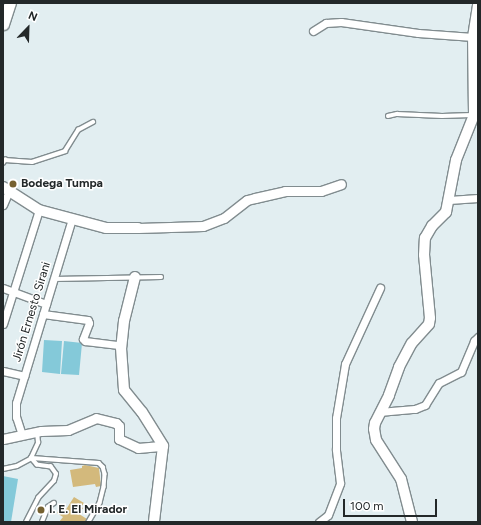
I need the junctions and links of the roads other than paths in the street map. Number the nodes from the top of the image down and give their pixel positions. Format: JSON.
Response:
{"nodes":[{"id":1,"x":10,"y":3,"type":"edge"},
{"id":2,"x":478,"y":5,"type":"edge"},
{"id":3,"x":4,"y":22,"type":"edge"},
{"id":4,"x":313,"y":31,"type":"dead end"},
{"id":5,"x":473,"y":37,"type":"junction"},
{"id":6,"x":474,"y":115,"type":"junction"},
{"id":7,"x":388,"y":116,"type":"dead end"},
{"id":8,"x":93,"y":122,"type":"dead end"},
{"id":9,"x":3,"y":163,"type":"edge"},
{"id":10,"x":341,"y":184,"type":"dead end"},
{"id":11,"x":6,"y":189,"type":"edge"},
{"id":12,"x":478,"y":198,"type":"edge"},
{"id":13,"x":449,"y":200,"type":"junction"},
{"id":14,"x":3,"y":205,"type":"edge"},
{"id":15,"x":39,"y":210,"type":"junction"},
{"id":16,"x":72,"y":219,"type":"junction"},
{"id":17,"x":138,"y":228,"type":"joint"},
{"id":18,"x":135,"y":277,"type":"junction"},
{"id":19,"x":161,"y":277,"type":"dead end"},
{"id":20,"x":54,"y":279,"type":"junction"},
{"id":21,"x":3,"y":288,"type":"edge"},
{"id":22,"x":380,"y":288,"type":"dead end"},
{"id":23,"x":13,"y":292,"type":"junction"},
{"id":24,"x":46,"y":304,"type":"junction"},
{"id":25,"x":43,"y":314,"type":"junction"},
{"id":26,"x":3,"y":324,"type":"edge"},
{"id":27,"x":478,"y":336,"type":"edge"},
{"id":28,"x":121,"y":348,"type":"junction"},
{"id":29,"x":3,"y":370,"type":"edge"},
{"id":30,"x":24,"y":376,"type":"junction"},
{"id":31,"x":379,"y":412,"type":"junction"},
{"id":32,"x":37,"y":432,"type":"junction"},
{"id":33,"x":22,"y":435,"type":"junction"},
{"id":34,"x":3,"y":439,"type":"edge"},
{"id":35,"x":163,"y":446,"type":"junction"},
{"id":36,"x":31,"y":458,"type":"junction"},
{"id":37,"x":3,"y":469,"type":"edge"},
{"id":38,"x":54,"y":503,"type":"dead end"},
{"id":39,"x":26,"y":522,"type":"edge"},
{"id":40,"x":42,"y":522,"type":"edge"},
{"id":41,"x":89,"y":522,"type":"edge"},
{"id":42,"x":154,"y":522,"type":"edge"},
{"id":43,"x":319,"y":522,"type":"edge"},
{"id":44,"x":412,"y":522,"type":"edge"}],
"edges":[{"from":1,"to":3,"type":"main road"},
{"from":2,"to":5,"type":"main road"},
{"from":4,"to":5,"type":"street"},
{"from":5,"to":6,"type":"main road"},
{"from":6,"to":7,"type":"lane"},
{"from":6,"to":13,"type":"main road"},
{"from":8,"to":9,"type":"lane"},
{"from":10,"to":17,"type":"street"},
{"from":11,"to":14,"type":"street"},
{"from":11,"to":15,"type":"main road"},
{"from":12,"to":13,"type":"street"},
{"from":13,"to":31,"type":"main road"},
{"from":15,"to":16,"type":"main road"},
{"from":15,"to":23,"type":"street"},
{"from":16,"to":17,"type":"main road"},
{"from":16,"to":20,"type":"street","name":"Jirón Ernesto Sirani"},
{"from":18,"to":19,"type":"lane"},
{"from":18,"to":20,"type":"lane"},
{"from":18,"to":28,"type":"main road"},
{"from":20,"to":24,"type":"street","name":"Jirón Ernesto Sirani"},
{"from":21,"to":23,"type":"street"},
{"from":22,"to":43,"type":"street"},
{"from":23,"to":24,"type":"street"},
{"from":23,"to":26,"type":"street"},
{"from":24,"to":25,"type":"street","name":"Jirón Ernesto Sirani"},
{"from":25,"to":28,"type":"street"},
{"from":25,"to":30,"type":"street","name":"Jirón Ernesto Sirani"},
{"from":27,"to":31,"type":"street"},
{"from":28,"to":35,"type":"main road"},
{"from":29,"to":30,"type":"street"},
{"from":30,"to":33,"type":"street","name":"Jirón Ernesto Sirani"},
{"from":31,"to":44,"type":"main road"},
{"from":32,"to":33,"type":"street"},
{"from":32,"to":35,"type":"street"},
{"from":32,"to":36,"type":"lane"},
{"from":33,"to":34,"type":"street"},
{"from":35,"to":42,"type":"main road"},
{"from":36,"to":37,"type":"lane"},
{"from":36,"to":39,"type":"lane"},
{"from":36,"to":41,"type":"lane"},
{"from":38,"to":40,"type":"lane"}]}
